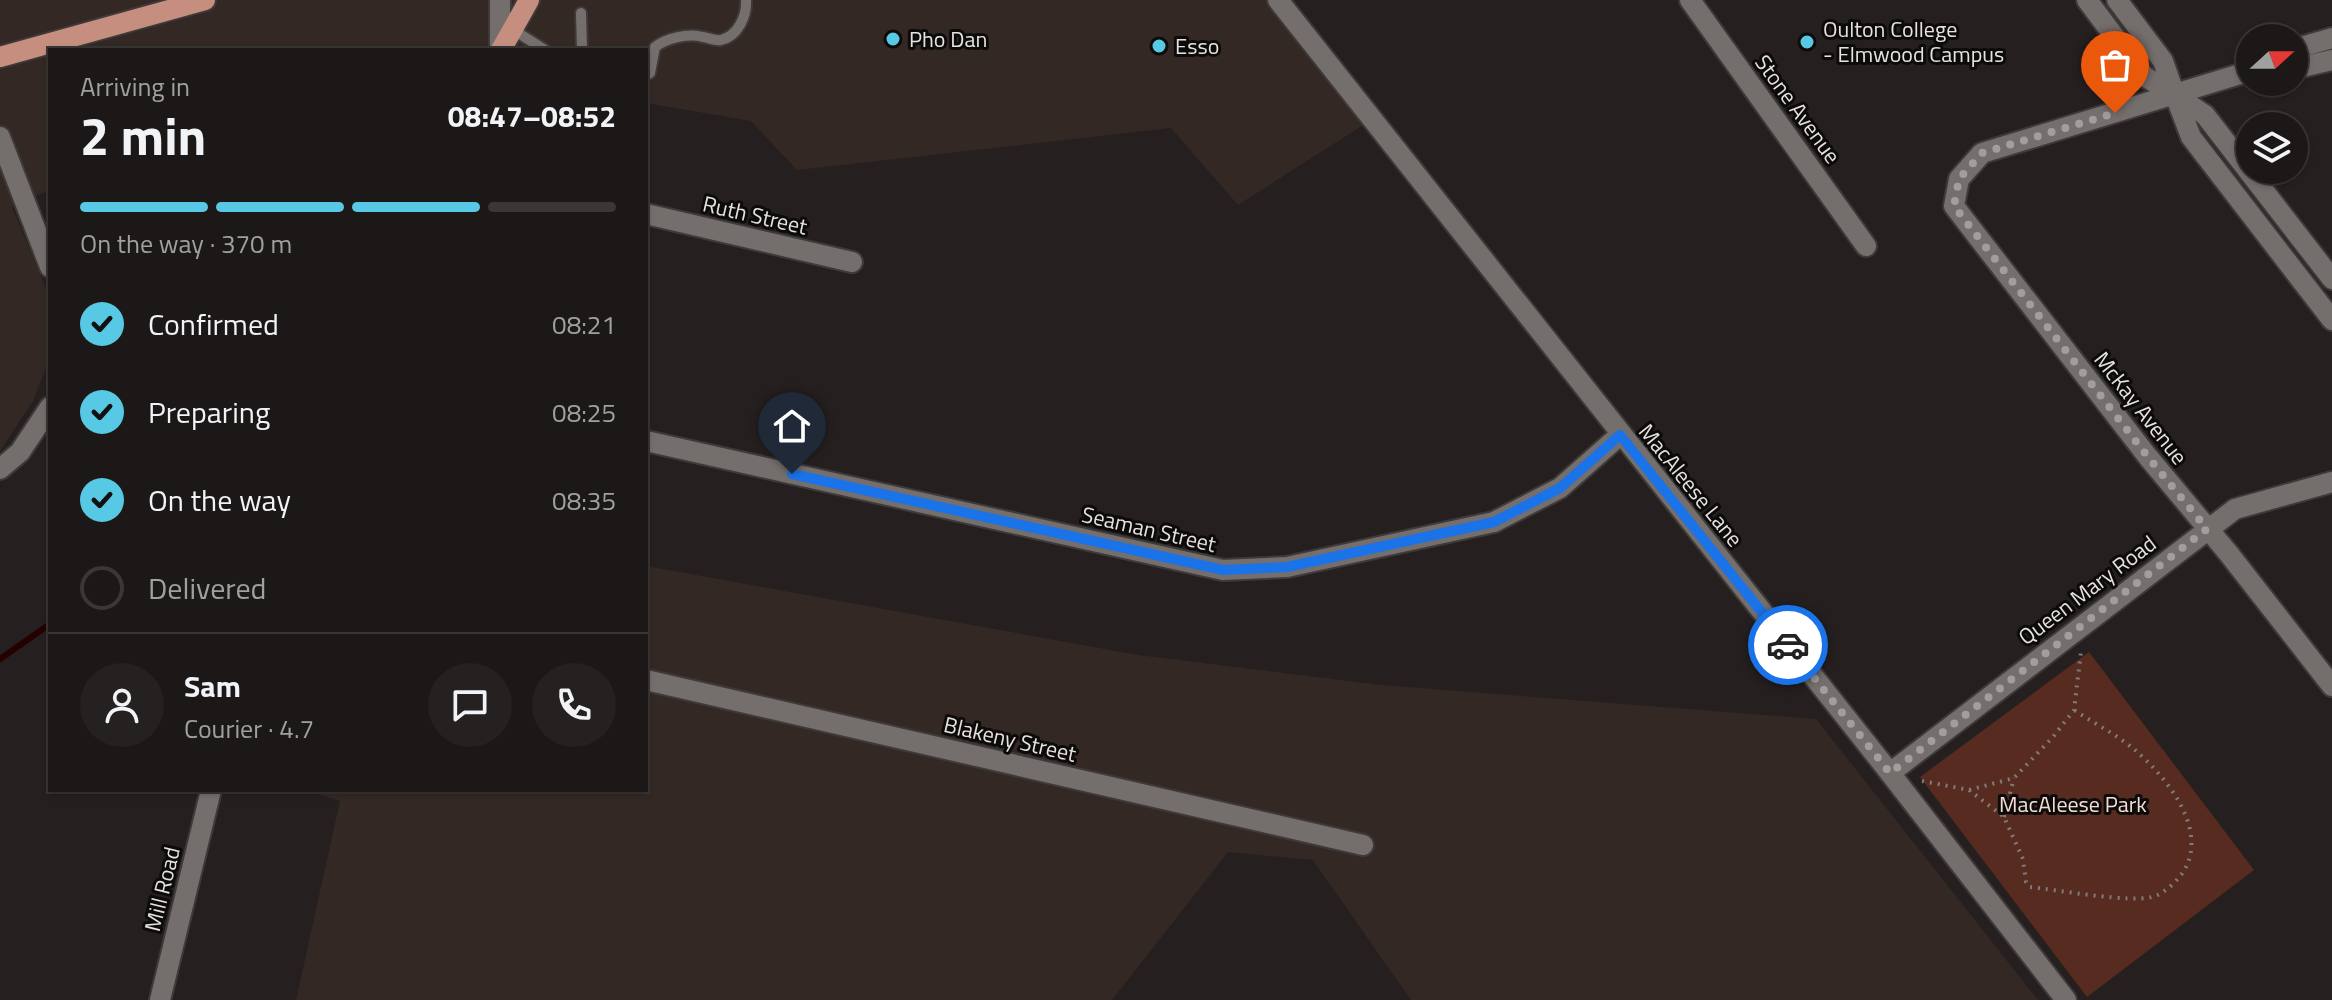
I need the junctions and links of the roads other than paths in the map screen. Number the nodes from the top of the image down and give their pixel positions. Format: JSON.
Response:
{"nodes":[{"id":1,"x":205,"y":0,"type":"edge"},
{"id":2,"x":500,"y":0,"type":"edge"},
{"id":3,"x":529,"y":0,"type":"edge"},
{"id":4,"x":746,"y":0,"type":"edge"},
{"id":5,"x":1278,"y":0,"type":"edge"},
{"id":6,"x":1690,"y":0,"type":"edge"},
{"id":7,"x":2087,"y":0,"type":"edge"},
{"id":8,"x":2117,"y":0,"type":"edge"},
{"id":9,"x":168,"y":5,"type":"edge"},
{"id":10,"x":581,"y":13,"type":"dead end"},
{"id":11,"x":512,"y":29,"type":"junction"},
{"id":12,"x":2332,"y":38,"type":"edge"},
{"id":13,"x":2308,"y":45,"type":"edge"},
{"id":14,"x":501,"y":48,"type":"edge"},
{"id":15,"x":502,"y":48,"type":"edge"},
{"id":16,"x":542,"y":48,"type":"edge"},
{"id":17,"x":582,"y":48,"type":"edge"},
{"id":18,"x":0,"y":57,"type":"edge"},
{"id":19,"x":2332,"y":60,"type":"edge"},
{"id":20,"x":2308,"y":66,"type":"edge"},
{"id":21,"x":648,"y":71,"type":"edge"},
{"id":22,"x":2236,"y":75,"type":"edge"},
{"id":23,"x":2175,"y":95,"type":"junction"},
{"id":24,"x":0,"y":137,"type":"edge"},
{"id":25,"x":648,"y":214,"type":"edge"},
{"id":26,"x":1866,"y":246,"type":"dead end"},
{"id":27,"x":48,"y":262,"type":"edge"},
{"id":28,"x":852,"y":262,"type":"dead end"},
{"id":29,"x":2332,"y":279,"type":"edge"},
{"id":30,"x":2332,"y":320,"type":"edge"},
{"id":31,"x":48,"y":410,"type":"edge"},
{"id":32,"x":1620,"y":435,"type":"junction"},
{"id":33,"x":648,"y":441,"type":"edge"},
{"id":34,"x":0,"y":469,"type":"edge"},
{"id":35,"x":2332,"y":482,"type":"edge"},
{"id":36,"x":2207,"y":529,"type":"junction"},
{"id":37,"x":648,"y":680,"type":"edge"},
{"id":38,"x":2332,"y":686,"type":"edge"},
{"id":39,"x":1890,"y":773,"type":"junction"},
{"id":40,"x":211,"y":792,"type":"edge"},
{"id":41,"x":1363,"y":845,"type":"dead end"},
{"id":42,"x":160,"y":1000,"type":"edge"},
{"id":43,"x":2066,"y":1000,"type":"edge"}],
"edges":[{"from":1,"to":9,"type":"main road"},
{"from":2,"to":14,"type":"street"},
{"from":3,"to":11,"type":"main road"},
{"from":4,"to":21,"type":"lane"},
{"from":5,"to":32,"type":"street","name":"MacAleese Lane"},
{"from":6,"to":26,"type":"street","name":"Stone Avenue"},
{"from":7,"to":23,"type":"street"},
{"from":8,"to":23,"type":"street"},
{"from":9,"to":18,"type":"main road"},
{"from":10,"to":17,"type":"lane"},
{"from":11,"to":15,"type":"main road"},
{"from":11,"to":16,"type":"lane"},
{"from":12,"to":13,"type":"street"},
{"from":19,"to":20,"type":"street"},
{"from":22,"to":23,"type":"street"},
{"from":23,"to":29,"type":"street"},
{"from":23,"to":30,"type":"street"},
{"from":23,"to":36,"type":"street","name":"McKay Avenue"},
{"from":24,"to":27,"type":"street"},
{"from":25,"to":28,"type":"street","name":"Ruth Street"},
{"from":31,"to":34,"type":"street"},
{"from":32,"to":33,"type":"street","name":"Seaman Street"},
{"from":32,"to":39,"type":"street","name":"MacAleese Lane"},
{"from":35,"to":36,"type":"street","name":"Queen Mary Road"},
{"from":36,"to":38,"type":"street","name":"McKay Avenue"},
{"from":36,"to":39,"type":"street","name":"Queen Mary Road"},
{"from":37,"to":41,"type":"street","name":"Blakeny Street"},
{"from":39,"to":43,"type":"street","name":"MacAleese Lane"},
{"from":40,"to":42,"type":"street","name":"Mill Road"}]}
